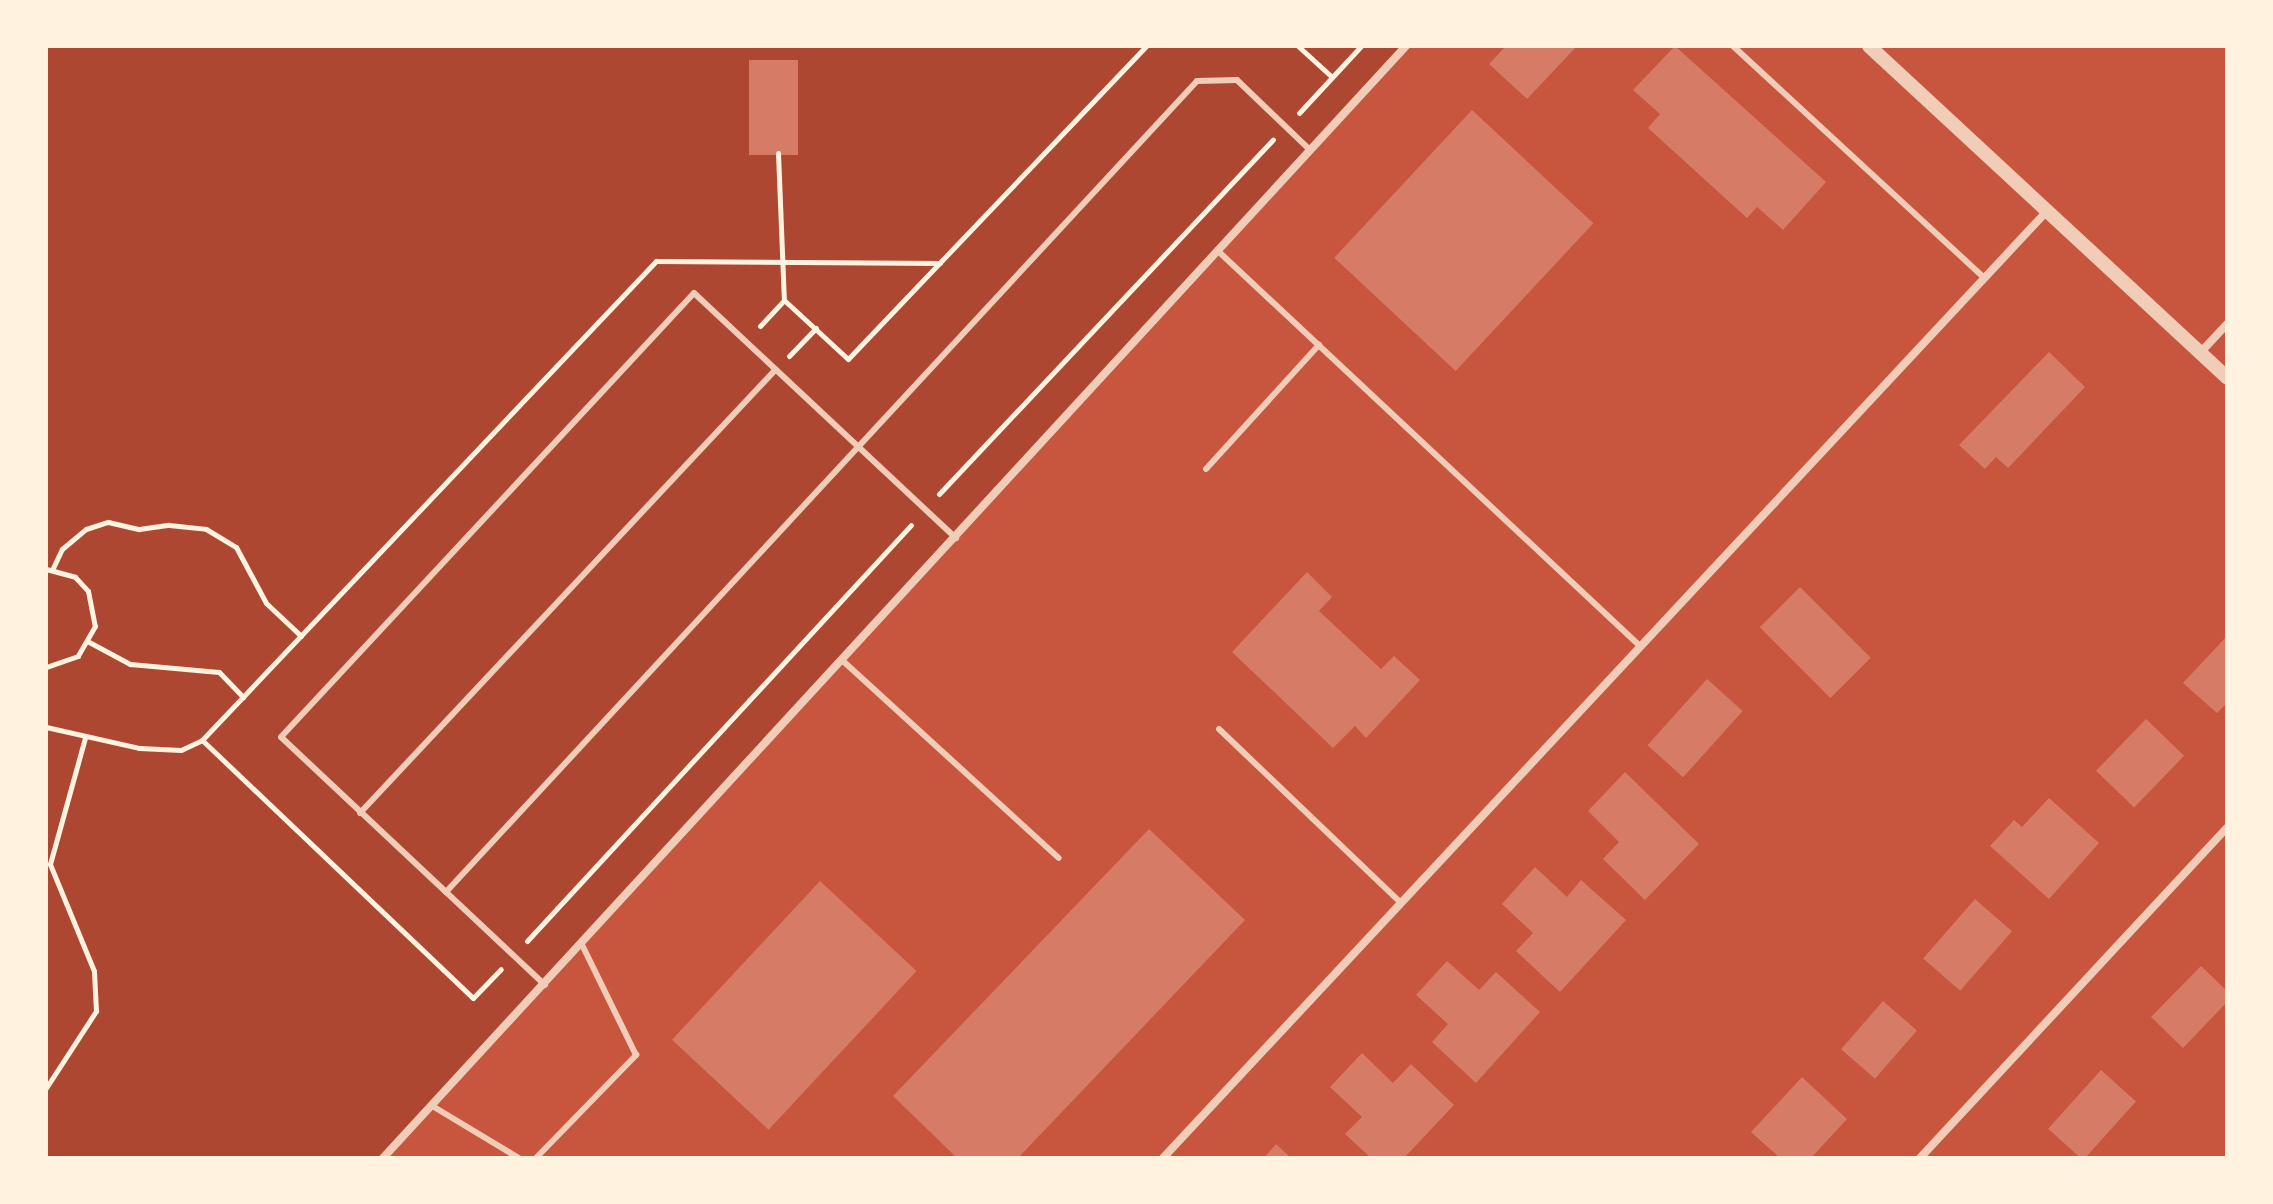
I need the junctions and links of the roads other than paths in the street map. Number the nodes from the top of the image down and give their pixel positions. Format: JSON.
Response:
{"nodes":[{"id":1,"x":1406,"y":46,"type":"edge"},
{"id":2,"x":1733,"y":46,"type":"edge"},
{"id":3,"x":1869,"y":46,"type":"edge"},
{"id":4,"x":1310,"y":150,"type":"junction"},
{"id":5,"x":2047,"y":211,"type":"junction"},
{"id":6,"x":1218,"y":251,"type":"junction"},
{"id":7,"x":1984,"y":278,"type":"junction"},
{"id":8,"x":2227,"y":324,"type":"edge"},
{"id":9,"x":1319,"y":345,"type":"junction"},
{"id":10,"x":2200,"y":353,"type":"junction"},
{"id":11,"x":776,"y":369,"type":"junction"},
{"id":12,"x":2227,"y":378,"type":"edge"},
{"id":13,"x":858,"y":446,"type":"junction"},
{"id":14,"x":1206,"y":469,"type":"dead end"},
{"id":15,"x":956,"y":538,"type":"junction"},
{"id":16,"x":1640,"y":646,"type":"junction"},
{"id":17,"x":843,"y":661,"type":"junction"},
{"id":18,"x":1219,"y":729,"type":"dead end"},
{"id":19,"x":360,"y":813,"type":"junction"},
{"id":20,"x":2227,"y":828,"type":"edge"},
{"id":21,"x":1059,"y":858,"type":"dead end"},
{"id":22,"x":446,"y":892,"type":"junction"},
{"id":23,"x":1401,"y":903,"type":"junction"},
{"id":24,"x":582,"y":945,"type":"junction"},
{"id":25,"x":545,"y":985,"type":"junction"},
{"id":26,"x":434,"y":1107,"type":"junction"},
{"id":27,"x":383,"y":1158,"type":"edge"},
{"id":28,"x":519,"y":1158,"type":"edge"},
{"id":29,"x":536,"y":1158,"type":"edge"},
{"id":30,"x":1163,"y":1158,"type":"edge"},
{"id":31,"x":1920,"y":1158,"type":"edge"}],
"edges":[{"from":1,"to":4,"type":"street"},
{"from":2,"to":7,"type":"lane"},
{"from":3,"to":5,"type":"street"},
{"from":4,"to":6,"type":"street"},
{"from":4,"to":13,"type":"lane"},
{"from":5,"to":7,"type":"street"},
{"from":5,"to":10,"type":"street"},
{"from":6,"to":9,"type":"lane"},
{"from":6,"to":15,"type":"street"},
{"from":7,"to":16,"type":"street"},
{"from":8,"to":10,"type":"street"},
{"from":9,"to":14,"type":"lane"},
{"from":9,"to":16,"type":"lane"},
{"from":10,"to":12,"type":"street"},
{"from":11,"to":13,"type":"lane"},
{"from":11,"to":19,"type":"lane"},
{"from":11,"to":19,"type":"lane"},
{"from":13,"to":15,"type":"lane"},
{"from":13,"to":22,"type":"lane"},
{"from":15,"to":17,"type":"street"},
{"from":16,"to":23,"type":"street"},
{"from":17,"to":21,"type":"lane"},
{"from":17,"to":24,"type":"street"},
{"from":18,"to":23,"type":"lane"},
{"from":19,"to":22,"type":"lane"},
{"from":20,"to":31,"type":"street"},
{"from":22,"to":25,"type":"lane"},
{"from":23,"to":30,"type":"street"},
{"from":24,"to":25,"type":"street"},
{"from":24,"to":29,"type":"lane"},
{"from":25,"to":26,"type":"street"},
{"from":26,"to":27,"type":"street"},
{"from":26,"to":28,"type":"lane"}]}
